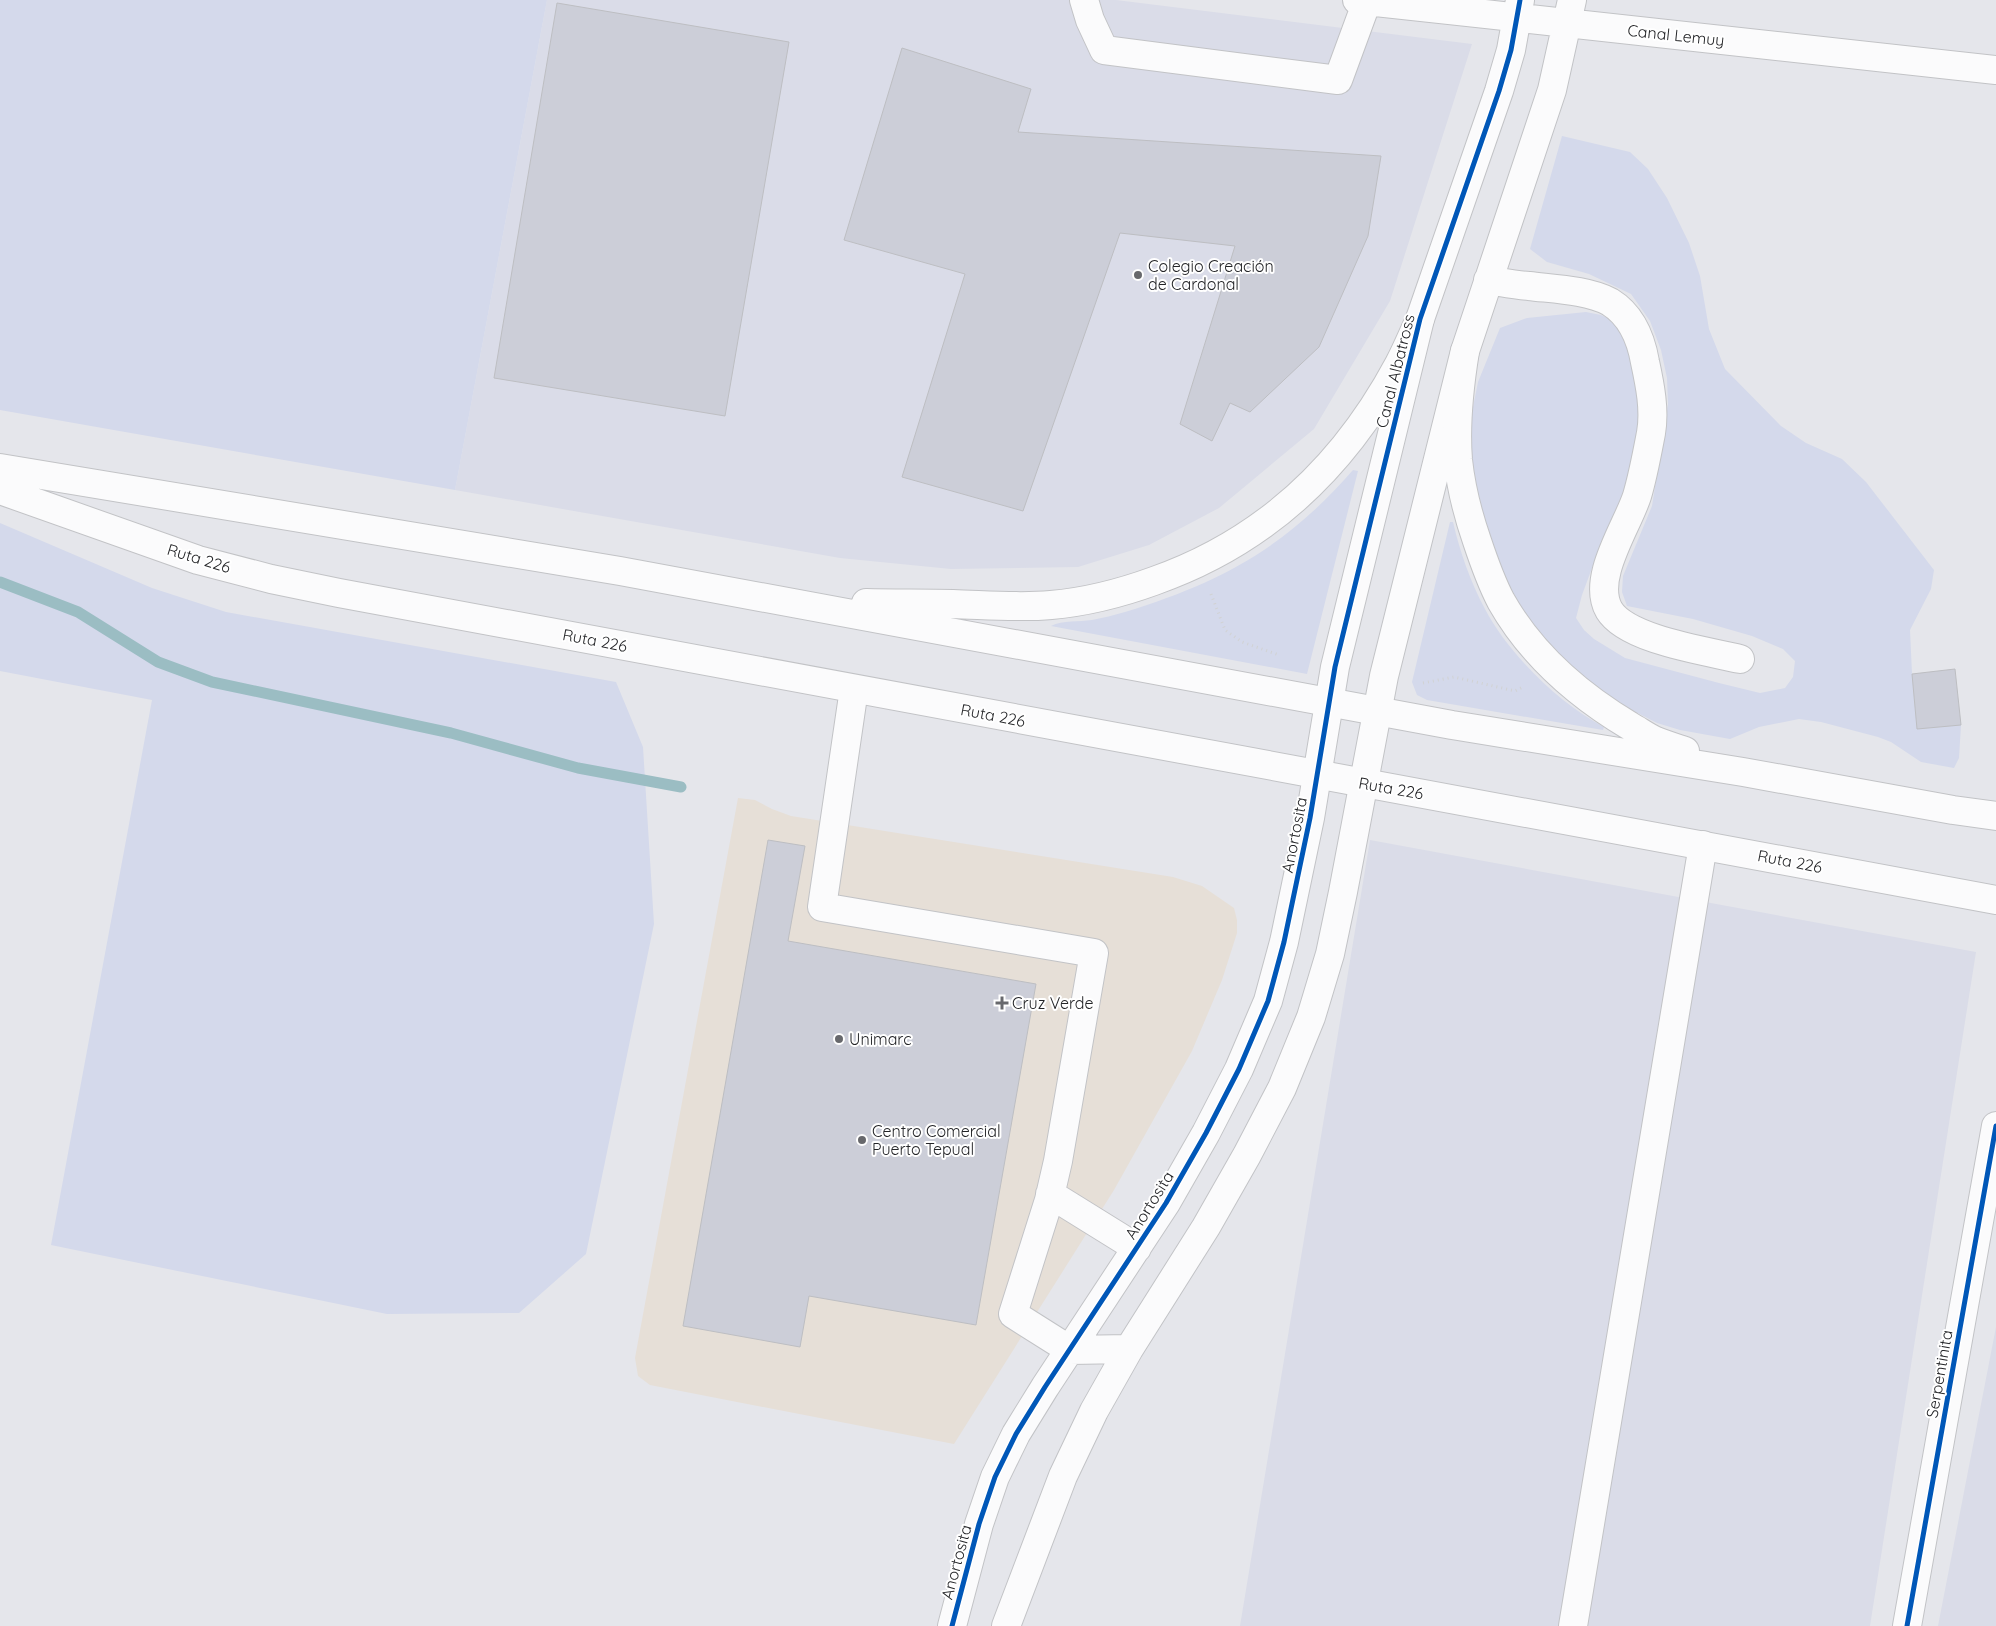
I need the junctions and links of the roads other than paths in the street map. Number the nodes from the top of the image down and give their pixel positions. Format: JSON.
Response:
{"nodes":[{"id":1,"x":1084,"y":0,"type":"edge"},
{"id":2,"x":1362,"y":1,"type":"edge"},
{"id":3,"x":1519,"y":9,"type":"edge"},
{"id":4,"x":1570,"y":12,"type":"edge"},
{"id":5,"x":1996,"y":70,"type":"edge"},
{"id":6,"x":1488,"y":280,"type":"junction"},
{"id":7,"x":1420,"y":319,"type":"junction"},
{"id":8,"x":1465,"y":351,"type":"junction"},
{"id":9,"x":0,"y":468,"type":"edge"},
{"id":10,"x":0,"y":490,"type":"edge"},
{"id":11,"x":791,"y":602,"type":"junction"},
{"id":12,"x":1740,"y":659,"type":"dead end"},
{"id":13,"x":854,"y":689,"type":"junction"},
{"id":14,"x":1328,"y":702,"type":"junction"},
{"id":15,"x":1377,"y":711,"type":"junction"},
{"id":16,"x":1743,"y":772,"type":"junction"},
{"id":17,"x":1317,"y":775,"type":"junction"},
{"id":18,"x":1364,"y":783,"type":"junction"},
{"id":19,"x":1996,"y":816,"type":"edge"},
{"id":20,"x":1704,"y":845,"type":"junction"},
{"id":21,"x":1996,"y":900,"type":"edge"},
{"id":22,"x":1996,"y":1126,"type":"edge"},
{"id":23,"x":1050,"y":1194,"type":"junction"},
{"id":24,"x":1137,"y":1248,"type":"junction"},
{"id":25,"x":1130,"y":1349,"type":"junction"},
{"id":26,"x":1070,"y":1350,"type":"junction"},
{"id":27,"x":952,"y":1626,"type":"edge"},
{"id":28,"x":1006,"y":1626,"type":"edge"},
{"id":29,"x":1573,"y":1626,"type":"edge"},
{"id":30,"x":1908,"y":1626,"type":"edge"}],
"edges":[{"from":1,"to":2,"type":"main road"},
{"from":2,"to":3,"type":"main road","name":"Canal Lemuy"},
{"from":3,"to":4,"type":"main road","name":"Canal Lemuy"},
{"from":3,"to":7,"type":"main road","name":"Canal Albatross"},
{"from":4,"to":5,"type":"main road","name":"Canal Lemuy"},
{"from":4,"to":6,"type":"main road"},
{"from":6,"to":8,"type":"main road"},
{"from":6,"to":12,"type":"main road"},
{"from":7,"to":11,"type":"main road"},
{"from":7,"to":14,"type":"main road","name":"Canal Albatross"},
{"from":8,"to":15,"type":"main road"},
{"from":8,"to":16,"type":"main road"},
{"from":9,"to":11,"type":"main road"},
{"from":10,"to":13,"type":"main road","name":"Ruta 226"},
{"from":11,"to":14,"type":"main road"},
{"from":13,"to":17,"type":"main road","name":"Ruta 226"},
{"from":13,"to":23,"type":"main road"},
{"from":14,"to":15,"type":"main road"},
{"from":14,"to":17,"type":"main road","name":"Anortosita"},
{"from":15,"to":16,"type":"main road"},
{"from":15,"to":18,"type":"main road"},
{"from":16,"to":19,"type":"main road"},
{"from":17,"to":18,"type":"main road","name":"Ruta 226"},
{"from":17,"to":24,"type":"main road","name":"Anortosita"},
{"from":18,"to":20,"type":"main road","name":"Ruta 226"},
{"from":18,"to":25,"type":"main road"},
{"from":20,"to":21,"type":"main road","name":"Ruta 226"},
{"from":20,"to":29,"type":"main road"},
{"from":22,"to":30,"type":"main road","name":"Serpentinita"},
{"from":23,"to":24,"type":"main road"},
{"from":23,"to":26,"type":"main road"},
{"from":24,"to":26,"type":"main road","name":"Anortosita"},
{"from":25,"to":26,"type":"main road"},
{"from":25,"to":28,"type":"main road"},
{"from":26,"to":27,"type":"main road","name":"Anortosita"}]}
